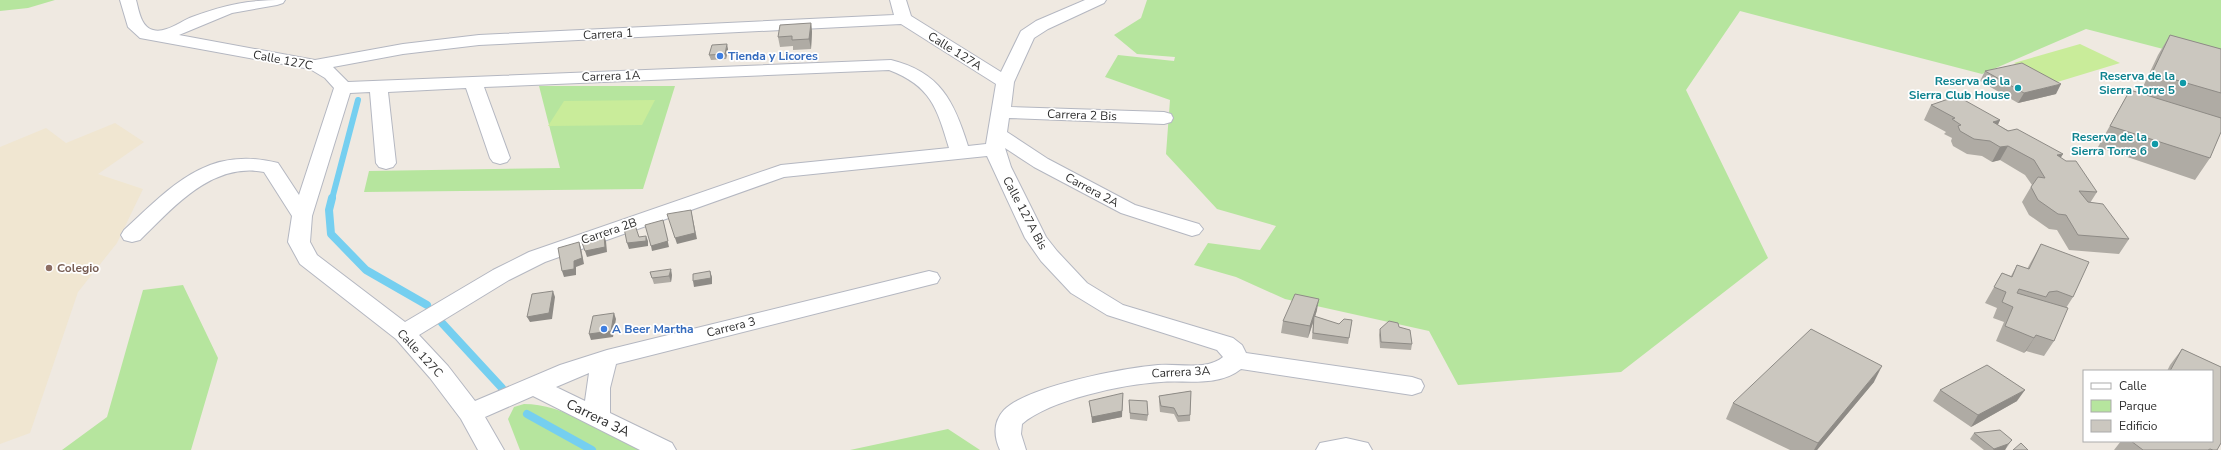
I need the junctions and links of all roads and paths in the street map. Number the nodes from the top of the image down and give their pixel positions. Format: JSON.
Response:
{"nodes":[{"id":1,"x":128,"y":0,"type":"edge"},
{"id":2,"x":277,"y":0,"type":"edge"},
{"id":3,"x":898,"y":0,"type":"edge"},
{"id":4,"x":1098,"y":0,"type":"edge"},
{"id":5,"x":904,"y":19,"type":"junction"},
{"id":6,"x":162,"y":38,"type":"junction"},
{"id":7,"x":315,"y":66,"type":"junction"},
{"id":8,"x":473,"y":82,"type":"junction"},
{"id":9,"x":1005,"y":82,"type":"junction"},
{"id":10,"x":378,"y":86,"type":"junction"},
{"id":11,"x":343,"y":88,"type":"junction"},
{"id":12,"x":1001,"y":112,"type":"junction"},
{"id":13,"x":1164,"y":118,"type":"dead end"},
{"id":14,"x":997,"y":142,"type":"junction"},
{"id":15,"x":960,"y":153,"type":"junction"},
{"id":16,"x":500,"y":158,"type":"dead end"},
{"id":17,"x":386,"y":163,"type":"dead end"},
{"id":18,"x":302,"y":216,"type":"junction"},
{"id":19,"x":1192,"y":229,"type":"dead end"},
{"id":20,"x":132,"y":235,"type":"dead end"},
{"id":21,"x":929,"y":278,"type":"dead end"},
{"id":22,"x":404,"y":333,"type":"junction"},
{"id":23,"x":607,"y":358,"type":"junction"},
{"id":24,"x":1236,"y":360,"type":"junction"},
{"id":25,"x":533,"y":386,"type":"junction"},
{"id":26,"x":1412,"y":386,"type":"dead end"},
{"id":27,"x":470,"y":413,"type":"junction"},
{"id":28,"x":598,"y":419,"type":"junction"},
{"id":29,"x":1010,"y":439,"type":"edge"},
{"id":30,"x":491,"y":450,"type":"edge"},
{"id":31,"x":663,"y":450,"type":"edge"},
{"id":32,"x":1329,"y":450,"type":"edge"},
{"id":33,"x":1359,"y":450,"type":"edge"}],
"edges":[{"from":1,"to":6,"type":"street","name":"Calle 127C"},
{"from":2,"to":6,"type":"street"},
{"from":3,"to":5,"type":"street"},
{"from":4,"to":9,"type":"street","name":"Calle 127A Bis"},
{"from":5,"to":7,"type":"street","name":"Carrera 1"},
{"from":5,"to":9,"type":"street","name":"Calle 127A"},
{"from":6,"to":7,"type":"street","name":"Calle 127C"},
{"from":7,"to":11,"type":"street","name":"Calle 127C"},
{"from":8,"to":10,"type":"street","name":"Carrera 1A"},
{"from":8,"to":15,"type":"street","name":"Carrera 1A"},
{"from":8,"to":16,"type":"street"},
{"from":9,"to":12,"type":"street","name":"Calle 127A Bis"},
{"from":10,"to":11,"type":"street","name":"Carrera 1A"},
{"from":10,"to":17,"type":"street"},
{"from":11,"to":18,"type":"street","name":"Calle 127C"},
{"from":12,"to":13,"type":"street","name":"Carrera 2 Bis"},
{"from":12,"to":14,"type":"street","name":"Calle 127A Bis"},
{"from":14,"to":15,"type":"street"},
{"from":14,"to":19,"type":"street","name":"Carrera 2A"},
{"from":14,"to":24,"type":"street","name":"Calle 127A Bis"},
{"from":15,"to":22,"type":"street","name":"Carrera 2B"},
{"from":18,"to":20,"type":"street"},
{"from":18,"to":22,"type":"street","name":"Calle 127C"},
{"from":21,"to":23,"type":"street","name":"Carrera 3"},
{"from":22,"to":27,"type":"street","name":"Calle 127C"},
{"from":23,"to":25,"type":"street","name":"Carrera 3"},
{"from":23,"to":28,"type":"street"},
{"from":24,"to":26,"type":"street"},
{"from":24,"to":29,"type":"street","name":"Carrera 3A"},
{"from":25,"to":27,"type":"street","name":"Carrera 3"},
{"from":25,"to":28,"type":"street","name":"Carrera 3A"},
{"from":27,"to":30,"type":"street","name":"Calle 127C"},
{"from":28,"to":31,"type":"street","name":"Carrera 3A"},
{"from":32,"to":33,"type":"street"}]}
